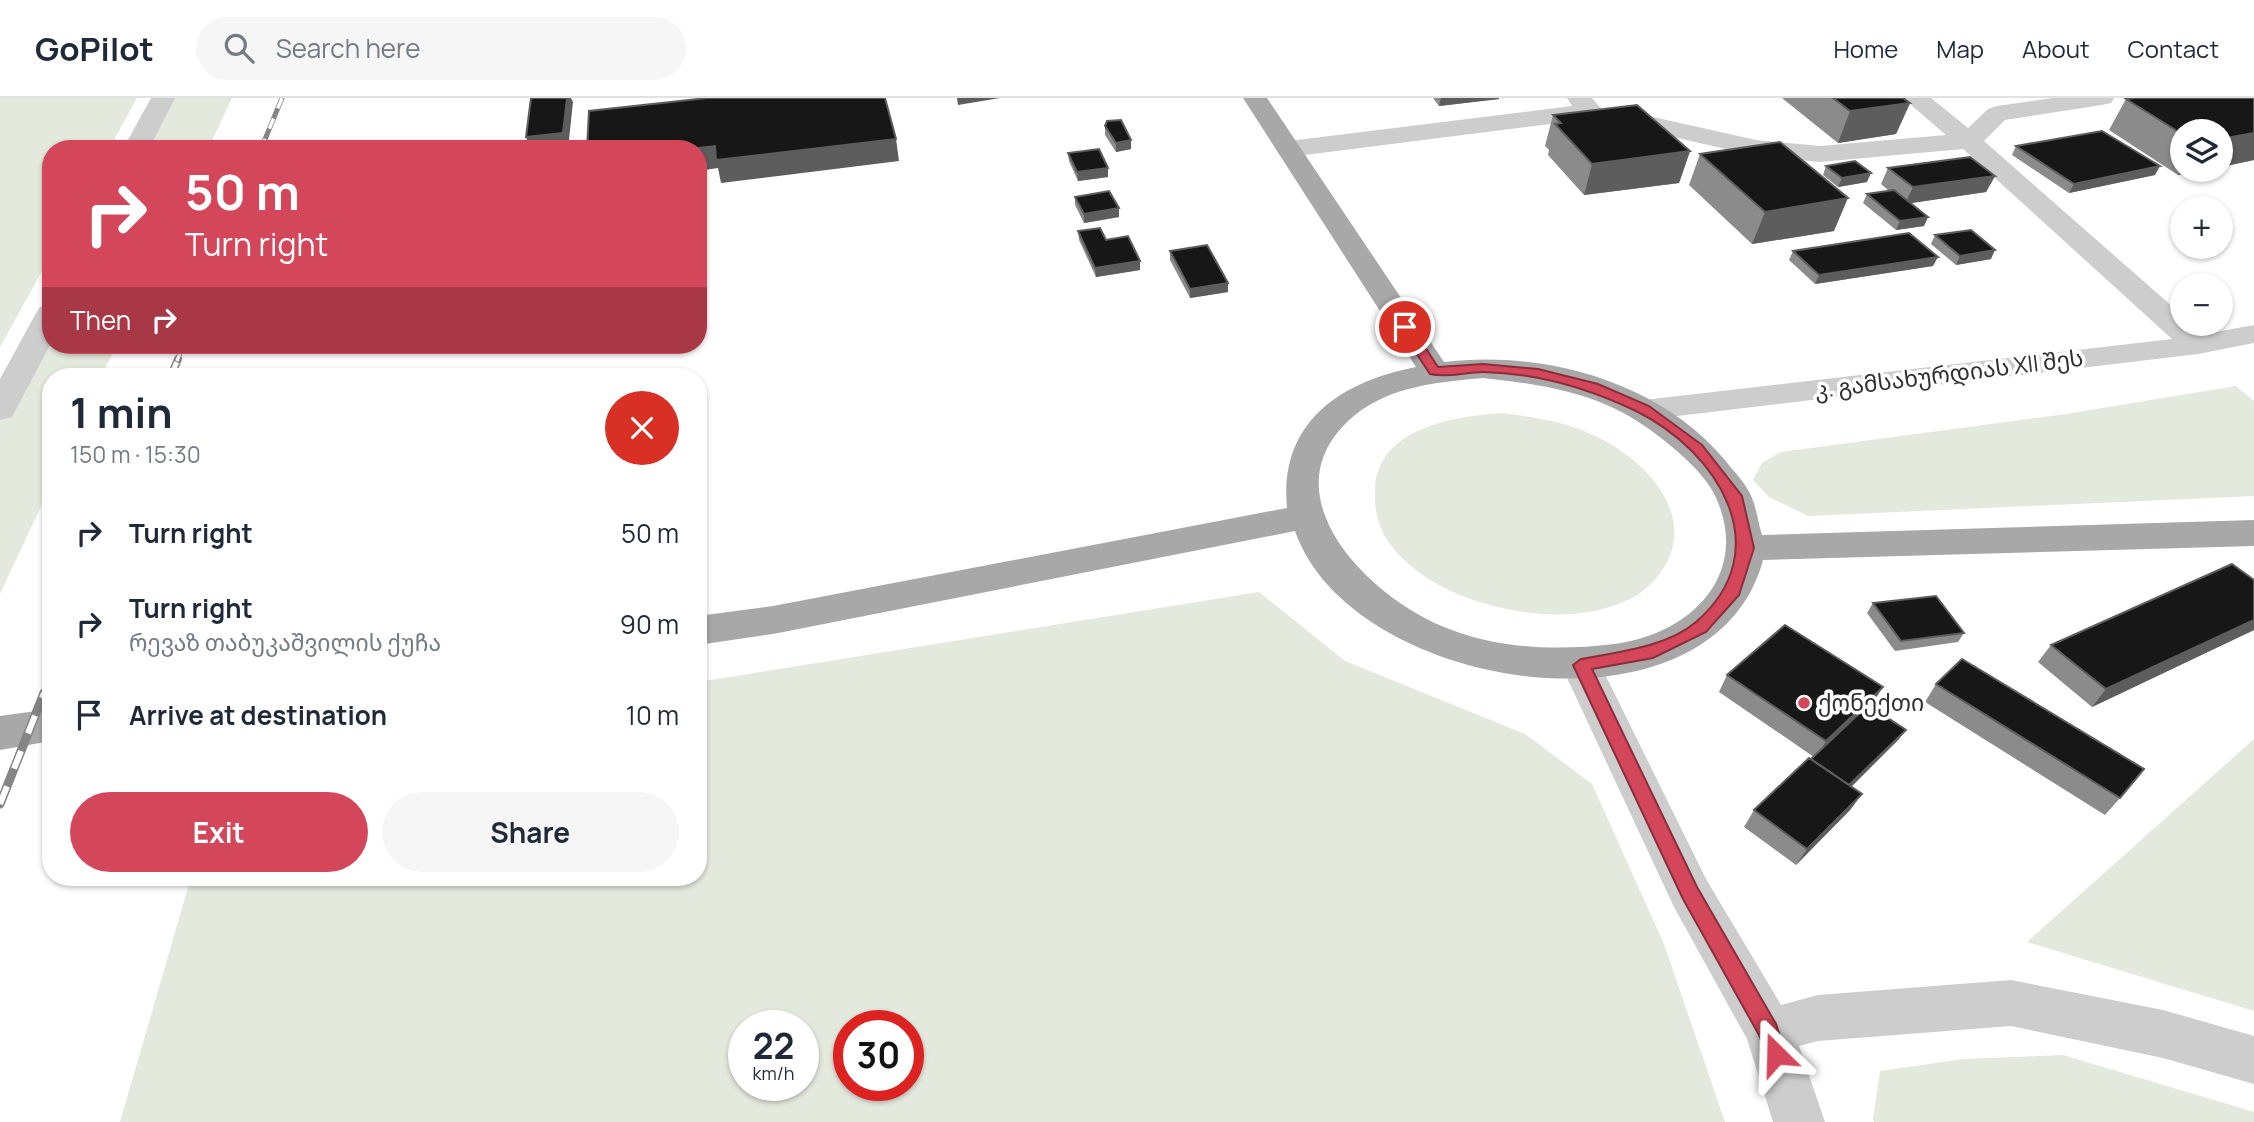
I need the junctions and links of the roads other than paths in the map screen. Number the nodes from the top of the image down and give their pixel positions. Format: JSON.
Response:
{"nodes":[{"id":1,"x":163,"y":98,"type":"edge"},
{"id":2,"x":1255,"y":98,"type":"edge"},
{"id":3,"x":1915,"y":98,"type":"edge"},
{"id":4,"x":2102,"y":98,"type":"edge"},
{"id":5,"x":1585,"y":105,"type":"edge"},
{"id":6,"x":141,"y":140,"type":"edge"},
{"id":7,"x":1969,"y":141,"type":"junction"},
{"id":8,"x":1289,"y":149,"type":"junction"},
{"id":9,"x":42,"y":330,"type":"edge"},
{"id":10,"x":2254,"y":334,"type":"edge"},
{"id":11,"x":2198,"y":345,"type":"junction"},
{"id":12,"x":1435,"y":372,"type":"junction"},
{"id":13,"x":0,"y":410,"type":"edge"},
{"id":14,"x":1644,"y":410,"type":"junction"},
{"id":15,"x":1305,"y":517,"type":"junction"},
{"id":16,"x":2254,"y":533,"type":"edge"},
{"id":17,"x":1746,"y":548,"type":"junction"},
{"id":18,"x":707,"y":630,"type":"edge"},
{"id":19,"x":1581,"y":665,"type":"junction"},
{"id":20,"x":42,"y":726,"type":"edge"},
{"id":21,"x":0,"y":733,"type":"edge"},
{"id":22,"x":1769,"y":1031,"type":"junction"},
{"id":23,"x":2254,"y":1060,"type":"edge"},
{"id":24,"x":1799,"y":1122,"type":"edge"}],
"edges":[{"from":1,"to":6,"type":"street"},
{"from":2,"to":8,"type":"main road"},
{"from":3,"to":7,"type":"street"},
{"from":4,"to":7,"type":"street"},
{"from":5,"to":7,"type":"street"},
{"from":5,"to":8,"type":"street"},
{"from":7,"to":11,"type":"street"},
{"from":8,"to":12,"type":"main road"},
{"from":9,"to":13,"type":"street"},
{"from":10,"to":11,"type":"street","name":"კ. გამსახურდიას XII შეს"},
{"from":11,"to":14,"type":"street","name":"კ. გამსახურდიას XII შეს"},
{"from":12,"to":14,"type":"main road"},
{"from":12,"to":15,"type":"main road"},
{"from":14,"to":17,"type":"main road"},
{"from":15,"to":18,"type":"main road"},
{"from":15,"to":19,"type":"main road"},
{"from":16,"to":17,"type":"main road"},
{"from":17,"to":19,"type":"main road"},
{"from":19,"to":22,"type":"street"},
{"from":20,"to":21,"type":"main road"},
{"from":22,"to":23,"type":"street"},
{"from":22,"to":24,"type":"street"}]}
